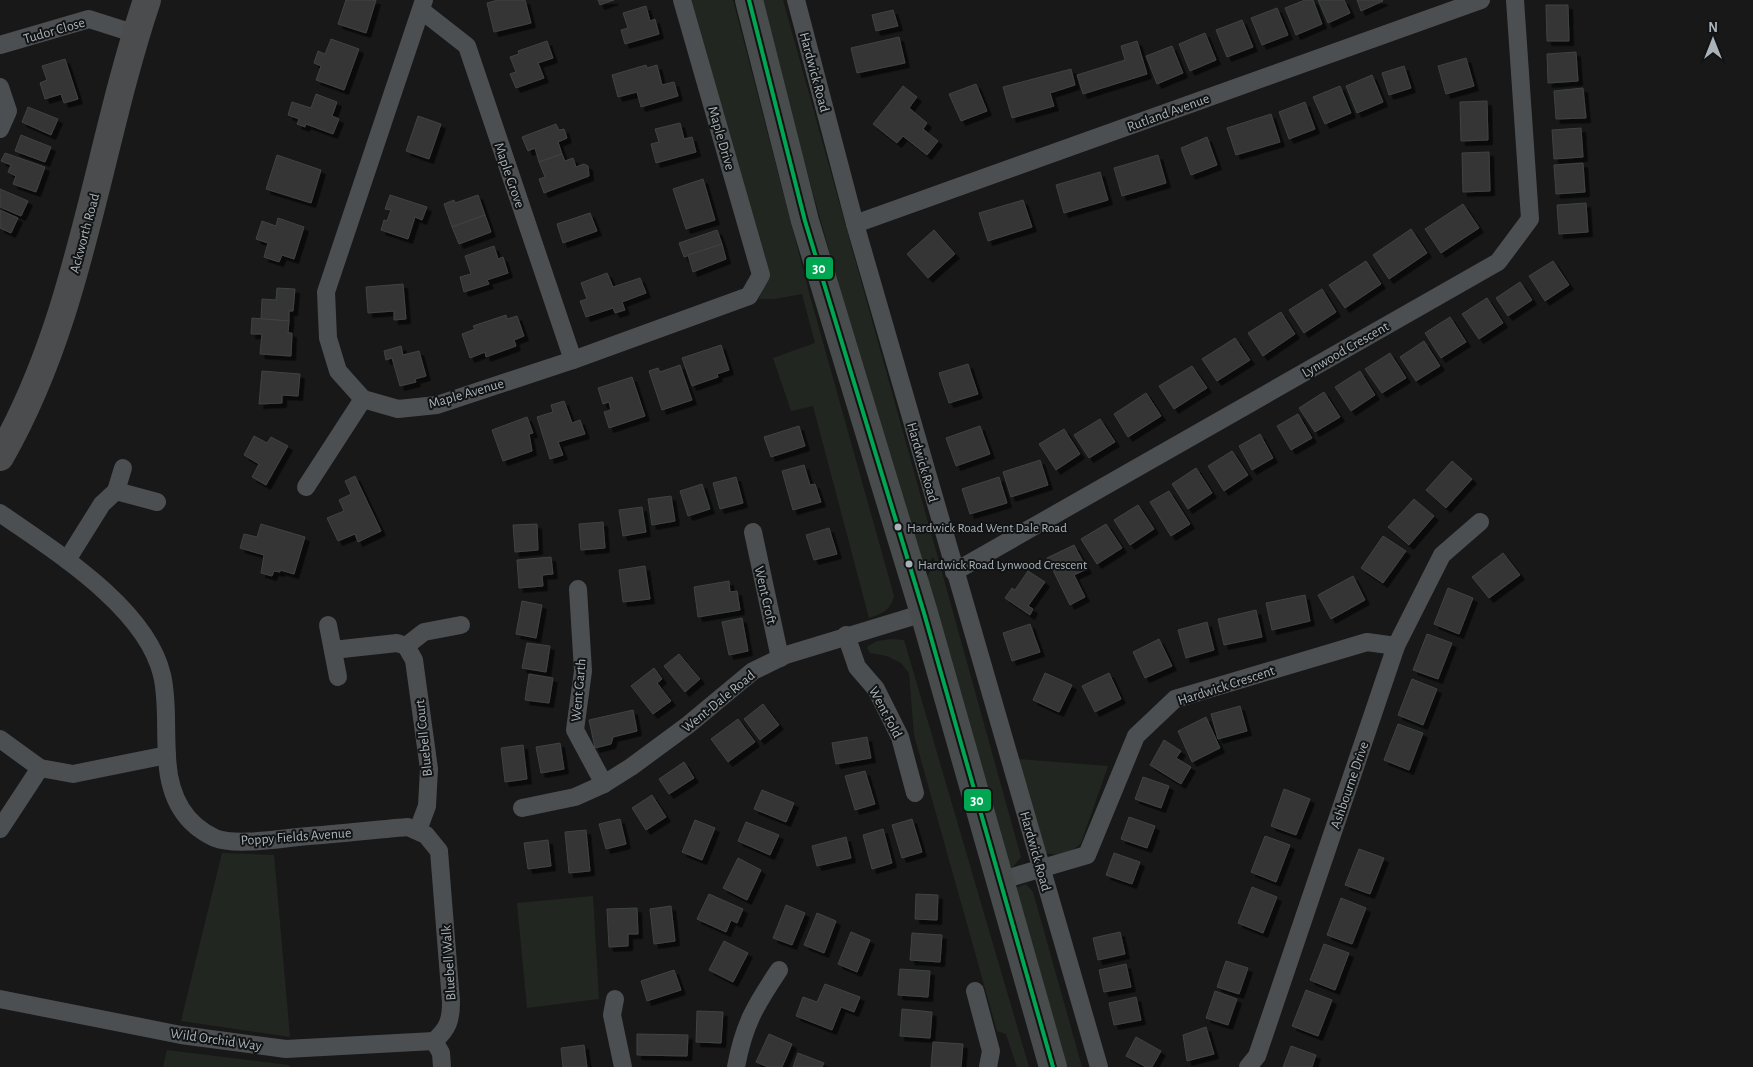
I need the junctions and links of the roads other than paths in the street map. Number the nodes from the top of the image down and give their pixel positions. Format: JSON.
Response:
{"nodes":[{"id":1,"x":147,"y":0,"type":"edge"},
{"id":2,"x":682,"y":0,"type":"edge"},
{"id":3,"x":749,"y":0,"type":"edge"},
{"id":4,"x":796,"y":0,"type":"edge"},
{"id":5,"x":1481,"y":0,"type":"edge"},
{"id":6,"x":1515,"y":0,"type":"edge"},
{"id":7,"x":422,"y":5,"type":"edge"},
{"id":8,"x":136,"y":34,"type":"junction"},
{"id":9,"x":0,"y":45,"type":"edge"},
{"id":10,"x":0,"y":86,"type":"edge"},
{"id":11,"x":0,"y":129,"type":"edge"},
{"id":12,"x":855,"y":224,"type":"junction"},
{"id":13,"x":761,"y":275,"type":"joint"},
{"id":14,"x":573,"y":360,"type":"junction"},
{"id":15,"x":363,"y":399,"type":"junction"},
{"id":16,"x":0,"y":457,"type":"edge"},
{"id":17,"x":123,"y":468,"type":"dead end"},
{"id":18,"x":306,"y":486,"type":"dead end"},
{"id":19,"x":116,"y":491,"type":"junction"},
{"id":20,"x":157,"y":502,"type":"dead end"},
{"id":21,"x":0,"y":513,"type":"edge"},
{"id":22,"x":1480,"y":522,"type":"dead end"},
{"id":23,"x":752,"y":532,"type":"dead end"},
{"id":24,"x":67,"y":560,"type":"junction"},
{"id":25,"x":954,"y":572,"type":"junction"},
{"id":26,"x":578,"y":589,"type":"dead end"},
{"id":27,"x":924,"y":613,"type":"junction"},
{"id":28,"x":328,"y":625,"type":"dead end"},
{"id":29,"x":461,"y":625,"type":"dead end"},
{"id":30,"x":846,"y":635,"type":"junction"},
{"id":31,"x":406,"y":646,"type":"junction"},
{"id":32,"x":1396,"y":646,"type":"junction"},
{"id":33,"x":333,"y":650,"type":"junction"},
{"id":34,"x":780,"y":658,"type":"junction"},
{"id":35,"x":338,"y":677,"type":"dead end"},
{"id":36,"x":0,"y":739,"type":"edge"},
{"id":37,"x":167,"y":755,"type":"junction"},
{"id":38,"x":40,"y":768,"type":"junction"},
{"id":39,"x":604,"y":784,"type":"junction"},
{"id":40,"x":915,"y":793,"type":"dead end"},
{"id":41,"x":522,"y":808,"type":"dead end"},
{"id":42,"x":0,"y":829,"type":"edge"},
{"id":43,"x":418,"y":830,"type":"junction"},
{"id":44,"x":1042,"y":869,"type":"junction"},
{"id":45,"x":999,"y":881,"type":"junction"},
{"id":46,"x":779,"y":970,"type":"dead end"},
{"id":47,"x":975,"y":991,"type":"dead end"},
{"id":48,"x":0,"y":999,"type":"edge"},
{"id":49,"x":615,"y":999,"type":"dead end"},
{"id":50,"x":434,"y":1041,"type":"junction"},
{"id":51,"x":442,"y":1067,"type":"edge"},
{"id":52,"x":623,"y":1067,"type":"edge"},
{"id":53,"x":736,"y":1067,"type":"edge"},
{"id":54,"x":988,"y":1067,"type":"edge"},
{"id":55,"x":1053,"y":1067,"type":"edge"},
{"id":56,"x":1099,"y":1067,"type":"edge"},
{"id":57,"x":1248,"y":1067,"type":"edge"}],
"edges":[{"from":1,"to":8,"type":"highway","name":"Ackworth Road"},
{"from":2,"to":13,"type":"street","name":"Maple Drive"},
{"from":3,"to":27,"type":"main road"},
{"from":4,"to":12,"type":"street","name":"Hardwick Road"},
{"from":5,"to":12,"type":"street","name":"Rutland Avenue"},
{"from":6,"to":25,"type":"street","name":"Lynwood Crescent"},
{"from":7,"to":14,"type":"street","name":"Maple Grove"},
{"from":7,"to":15,"type":"street"},
{"from":8,"to":9,"type":"street","name":"Tudor Close"},
{"from":8,"to":16,"type":"highway","name":"Ackworth Road"},
{"from":10,"to":11,"type":"street"},
{"from":12,"to":25,"type":"street","name":"Hardwick Road"},
{"from":13,"to":14,"type":"street","name":"Maple Avenue"},
{"from":14,"to":15,"type":"street","name":"Maple Avenue"},
{"from":15,"to":18,"type":"street"},
{"from":17,"to":19,"type":"street"},
{"from":19,"to":20,"type":"street"},
{"from":19,"to":24,"type":"street"},
{"from":21,"to":24,"type":"street","name":"Poppy Fields Avenue"},
{"from":22,"to":32,"type":"street","name":"Ashbourne Drive"},
{"from":23,"to":34,"type":"street","name":"Went Croft"},
{"from":24,"to":37,"type":"street","name":"Poppy Fields Avenue"},
{"from":25,"to":44,"type":"street","name":"Hardwick Road"},
{"from":26,"to":39,"type":"street","name":"Went Garth"},
{"from":27,"to":30,"type":"street","name":"Went-Dale Road"},
{"from":27,"to":45,"type":"main road"},
{"from":28,"to":33,"type":"street"},
{"from":29,"to":31,"type":"street"},
{"from":30,"to":34,"type":"street","name":"Went-Dale Road"},
{"from":30,"to":40,"type":"street","name":"Went Fold"},
{"from":31,"to":33,"type":"street"},
{"from":31,"to":43,"type":"street","name":"Bluebell Court"},
{"from":32,"to":44,"type":"street","name":"Hardwick Crescent"},
{"from":32,"to":57,"type":"street","name":"Ashbourne Drive"},
{"from":33,"to":35,"type":"street"},
{"from":34,"to":39,"type":"street","name":"Went-Dale Road"},
{"from":36,"to":38,"type":"street"},
{"from":37,"to":38,"type":"street"},
{"from":37,"to":43,"type":"street","name":"Poppy Fields Avenue"},
{"from":38,"to":42,"type":"street"},
{"from":39,"to":41,"type":"street","name":"Went-Dale Road"},
{"from":43,"to":50,"type":"street","name":"Bluebell Walk"},
{"from":44,"to":45,"type":"street","name":"Hardwick Crescent"},
{"from":44,"to":56,"type":"street","name":"Hardwick Road"},
{"from":45,"to":55,"type":"main road"},
{"from":46,"to":53,"type":"street"},
{"from":47,"to":54,"type":"street"},
{"from":48,"to":50,"type":"street","name":"Wild Orchid Way"},
{"from":49,"to":52,"type":"street"},
{"from":50,"to":51,"type":"street"}]}
